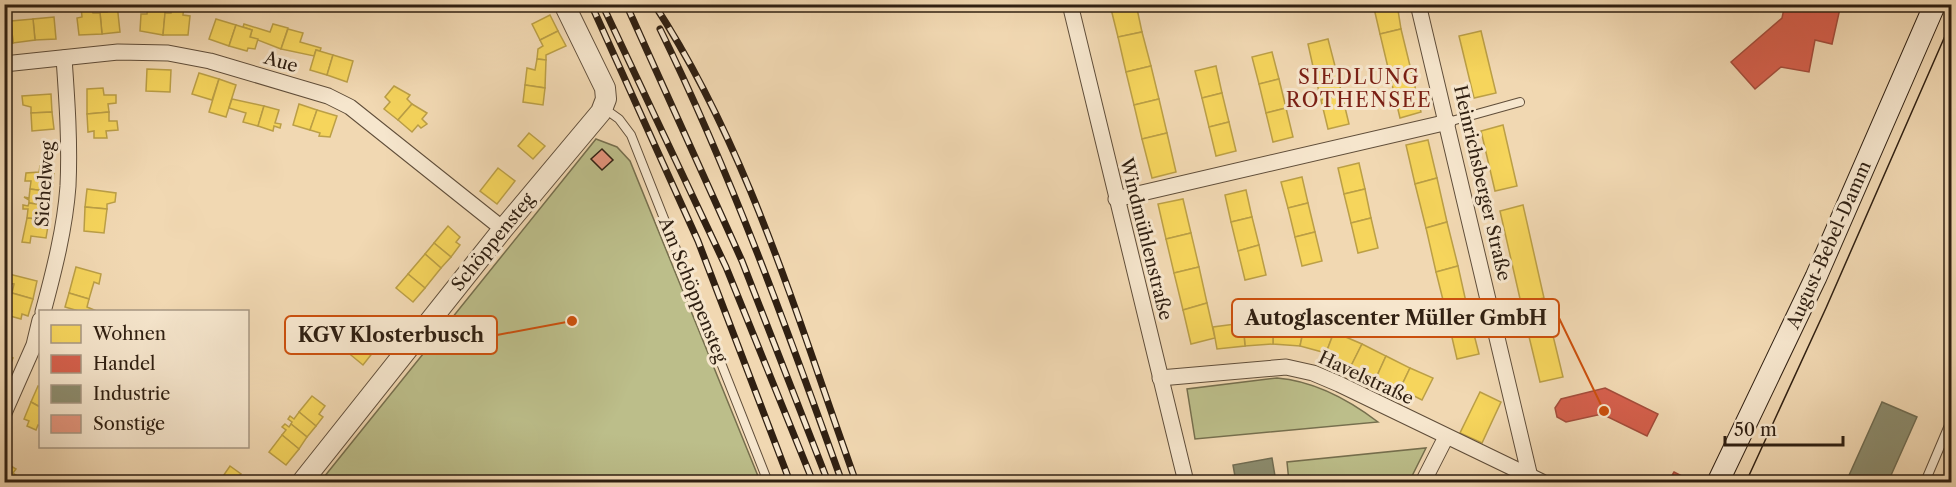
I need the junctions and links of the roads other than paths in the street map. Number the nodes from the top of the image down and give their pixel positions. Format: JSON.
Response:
{"nodes":[{"id":1,"x":564,"y":4,"type":"edge"},
{"id":2,"x":1070,"y":4,"type":"edge"},
{"id":3,"x":1418,"y":4,"type":"edge"},
{"id":4,"x":1935,"y":4,"type":"edge"},
{"id":5,"x":64,"y":58,"type":"junction"},
{"id":6,"x":4,"y":64,"type":"edge"},
{"id":7,"x":1520,"y":102,"type":"dead end"},
{"id":8,"x":603,"y":108,"type":"junction"},
{"id":9,"x":1448,"y":122,"type":"junction"},
{"id":10,"x":1116,"y":199,"type":"junction"},
{"id":11,"x":502,"y":229,"type":"junction"},
{"id":12,"x":43,"y":310,"type":"edge"},
{"id":13,"x":39,"y":324,"type":"edge"},
{"id":14,"x":1160,"y":378,"type":"junction"},
{"id":15,"x":4,"y":413,"type":"edge"},
{"id":16,"x":1950,"y":423,"type":"edge"},
{"id":17,"x":1446,"y":437,"type":"junction"},
{"id":18,"x":1536,"y":480,"type":"edge"},
{"id":19,"x":302,"y":483,"type":"edge"},
{"id":20,"x":768,"y":483,"type":"edge"},
{"id":21,"x":1186,"y":483,"type":"edge"},
{"id":22,"x":1423,"y":483,"type":"edge"},
{"id":23,"x":1718,"y":483,"type":"edge"},
{"id":24,"x":1925,"y":483,"type":"edge"}],
"edges":[{"from":1,"to":8,"type":"street"},
{"from":2,"to":10,"type":"street","name":"Windmühlenstraße"},
{"from":3,"to":9,"type":"street","name":"Heinrichsberger Straße"},
{"from":4,"to":23,"type":"main road","name":"August-Bebel-Damm"},
{"from":5,"to":6,"type":"street","name":"Aue"},
{"from":5,"to":11,"type":"street","name":"Aue"},
{"from":5,"to":12,"type":"street","name":"Sichelweg"},
{"from":7,"to":9,"type":"lane"},
{"from":8,"to":11,"type":"street","name":"Schöppensteg"},
{"from":8,"to":20,"type":"lane","name":"Am Schöppensteg"},
{"from":9,"to":10,"type":"street"},
{"from":9,"to":18,"type":"street","name":"Heinrichsberger Straße"},
{"from":10,"to":14,"type":"street","name":"Windmühlenstraße"},
{"from":11,"to":19,"type":"street","name":"Schöppensteg"},
{"from":13,"to":15,"type":"street"},
{"from":14,"to":17,"type":"street","name":"Havelstraße"},
{"from":14,"to":21,"type":"street","name":"Windmühlenstraße"},
{"from":16,"to":24,"type":"lane"},
{"from":17,"to":18,"type":"street","name":"Havelstraße"},
{"from":17,"to":22,"type":"street"}]}
